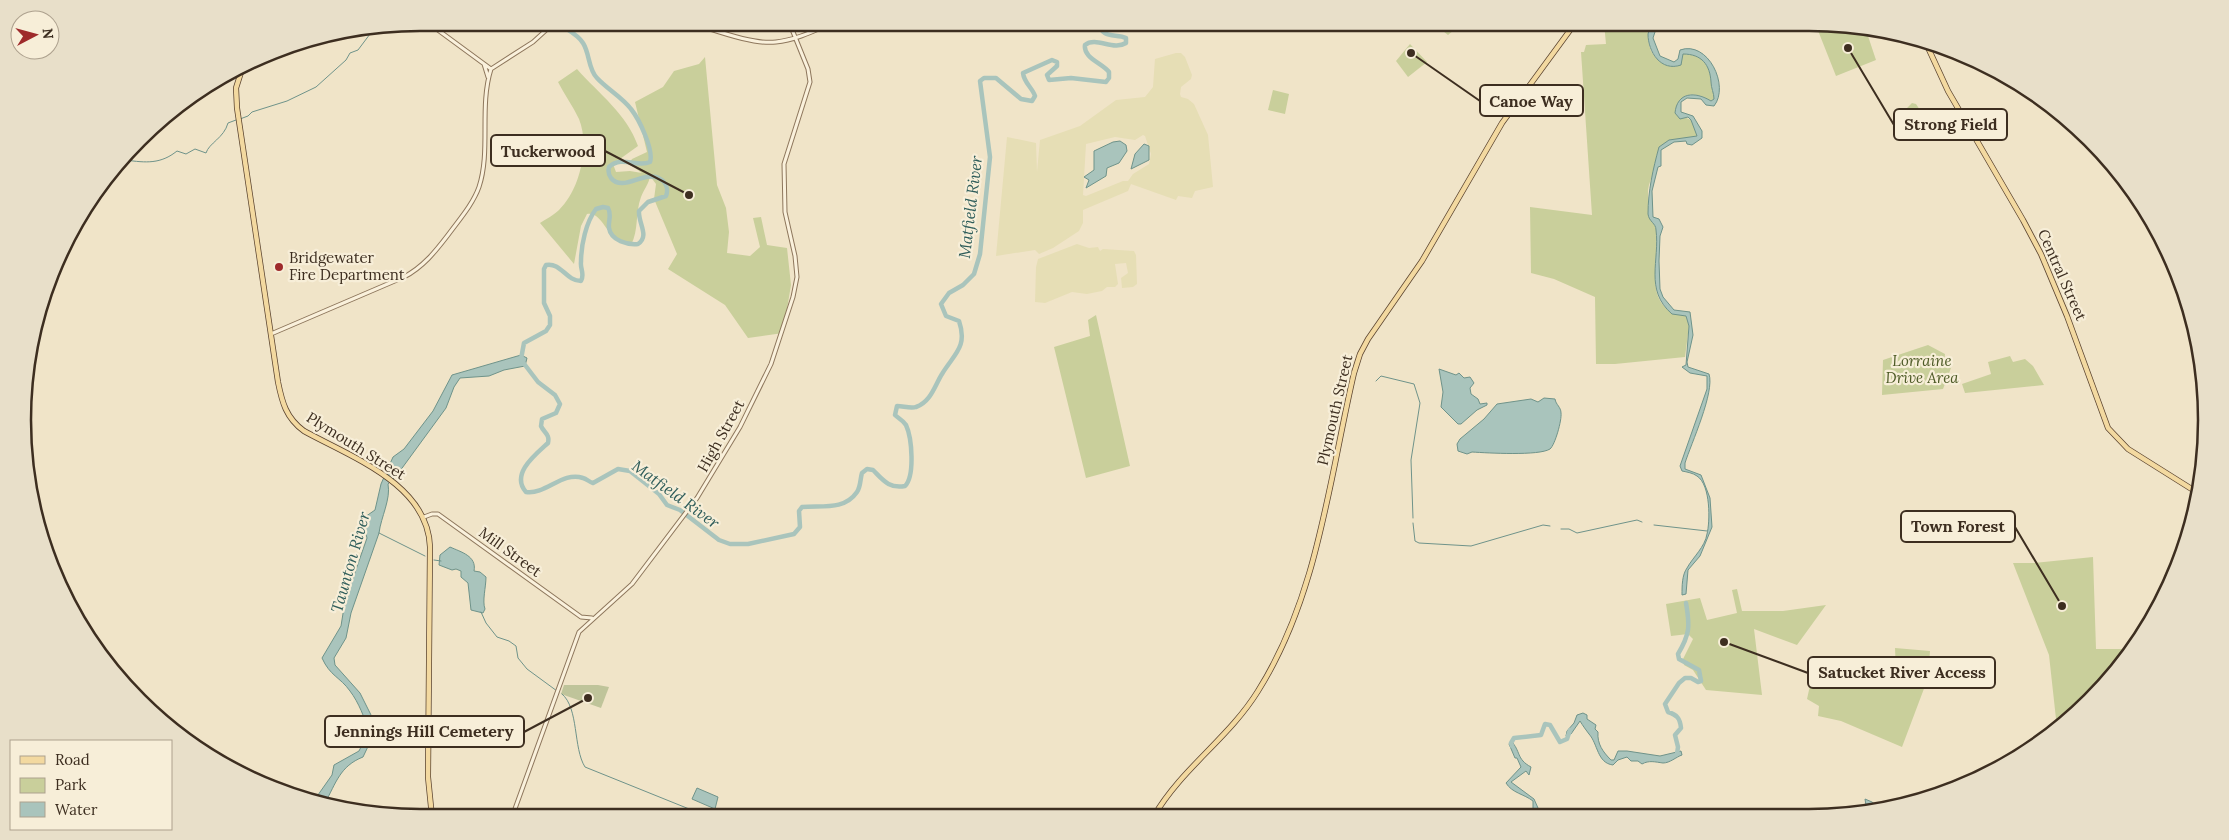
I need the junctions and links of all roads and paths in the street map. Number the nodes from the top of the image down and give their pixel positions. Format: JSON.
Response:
{"nodes":[{"id":1,"x":439,"y":31,"type":"edge"},
{"id":2,"x":545,"y":31,"type":"edge"},
{"id":3,"x":719,"y":31,"type":"edge"},
{"id":4,"x":792,"y":31,"type":"edge"},
{"id":5,"x":812,"y":31,"type":"edge"},
{"id":6,"x":1569,"y":31,"type":"edge"},
{"id":7,"x":795,"y":38,"type":"junction"},
{"id":8,"x":1929,"y":50,"type":"edge"},
{"id":9,"x":484,"y":64,"type":"junction"},
{"id":10,"x":492,"y":69,"type":"junction"},
{"id":11,"x":240,"y":75,"type":"edge"},
{"id":12,"x":489,"y":78,"type":"junction"},
{"id":13,"x":271,"y":334,"type":"junction"},
{"id":14,"x":2191,"y":489,"type":"edge"},
{"id":15,"x":424,"y":517,"type":"junction"},
{"id":16,"x":581,"y":617,"type":"junction"},
{"id":17,"x":593,"y":618,"type":"junction"},
{"id":18,"x":582,"y":627,"type":"junction"},
{"id":19,"x":431,"y":809,"type":"edge"},
{"id":20,"x":515,"y":809,"type":"edge"},
{"id":21,"x":1159,"y":809,"type":"edge"}],
"edges":[{"from":1,"to":9,"type":"street"},
{"from":2,"to":10,"type":"street"},
{"from":3,"to":7,"type":"street"},
{"from":4,"to":7,"type":"street","name":"High Street"},
{"from":5,"to":7,"type":"street"},
{"from":6,"to":21,"type":"main road","name":"Plymouth Street"},
{"from":7,"to":17,"type":"street","name":"High Street"},
{"from":8,"to":14,"type":"main road","name":"Central Street"},
{"from":9,"to":10,"type":"street"},
{"from":9,"to":12,"type":"street"},
{"from":10,"to":12,"type":"street"},
{"from":11,"to":13,"type":"main road","name":"Plymouth Street"},
{"from":12,"to":13,"type":"street"},
{"from":13,"to":15,"type":"main road","name":"Plymouth Street"},
{"from":15,"to":16,"type":"street","name":"Mill Street"},
{"from":15,"to":19,"type":"main road","name":"Plymouth Street"},
{"from":16,"to":17,"type":"street"},
{"from":16,"to":18,"type":"street"},
{"from":17,"to":18,"type":"street","name":"High Street"},
{"from":18,"to":20,"type":"street","name":"High Street"}]}
